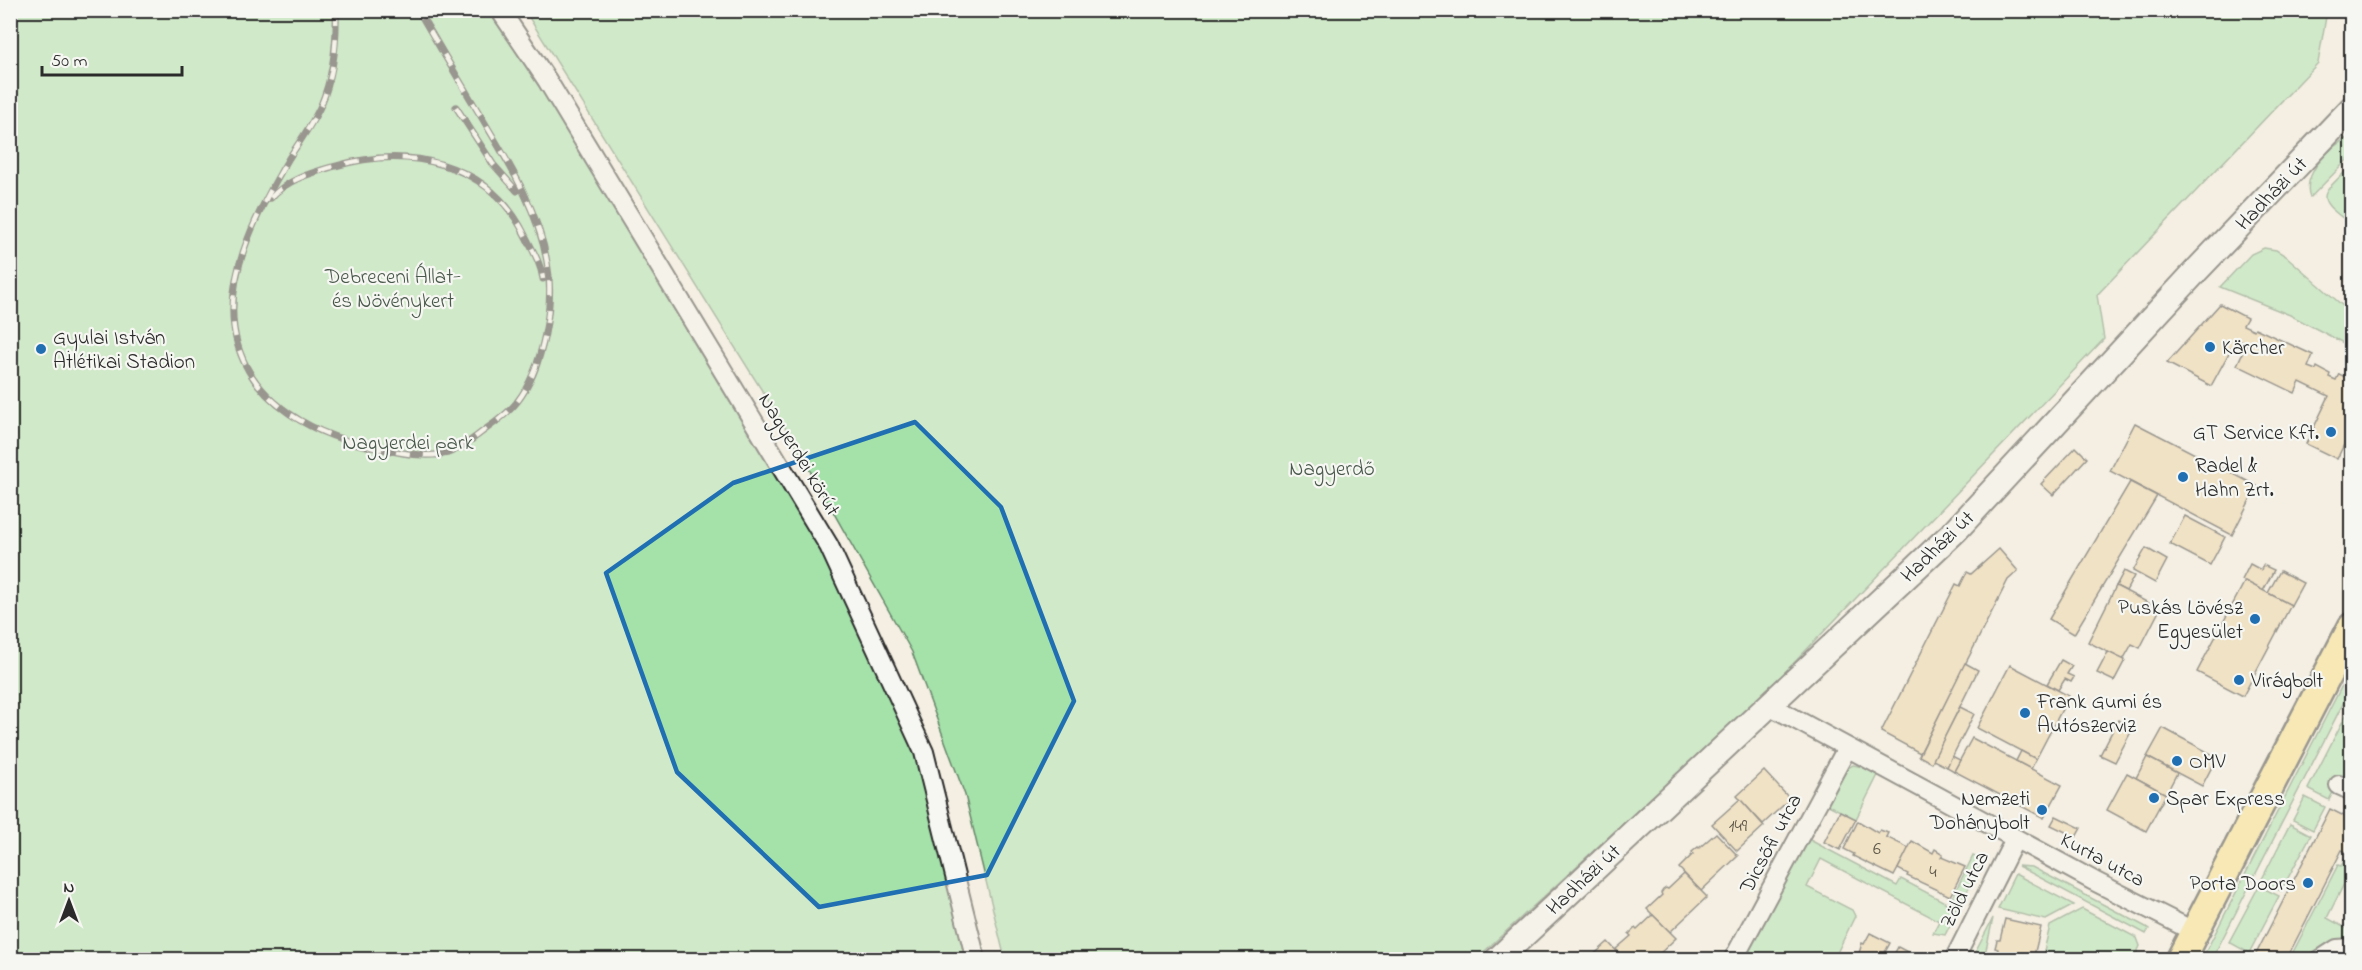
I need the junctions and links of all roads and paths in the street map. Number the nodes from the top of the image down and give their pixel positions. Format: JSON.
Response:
{"nodes":[{"id":1,"x":500,"y":10,"type":"edge"},
{"id":2,"x":2352,"y":108,"type":"edge"},
{"id":3,"x":2352,"y":627,"type":"edge"},
{"id":4,"x":1769,"y":705,"type":"junction"},
{"id":5,"x":1847,"y":748,"type":"junction"},
{"id":6,"x":2015,"y":839,"type":"junction"},
{"id":7,"x":2195,"y":932,"type":"junction"},
{"id":8,"x":2352,"y":948,"type":"edge"},
{"id":9,"x":1502,"y":958,"type":"edge"},
{"id":10,"x":976,"y":960,"type":"edge"},
{"id":11,"x":1733,"y":960,"type":"edge"},
{"id":12,"x":1954,"y":960,"type":"edge"},
{"id":13,"x":2180,"y":960,"type":"edge"},
{"id":14,"x":2320,"y":960,"type":"edge"}],
"edges":[{"from":1,"to":10,"type":"street","name":"Nagyerdei körút"},
{"from":2,"to":4,"type":"street","name":"Hadházi út"},
{"from":3,"to":7,"type":"main road"},
{"from":4,"to":5,"type":"street","name":"Kurta utca"},
{"from":4,"to":9,"type":"street","name":"Hadházi út"},
{"from":5,"to":6,"type":"street","name":"Kurta utca"},
{"from":5,"to":11,"type":"street","name":"Dicsőfi utca"},
{"from":6,"to":7,"type":"street","name":"Kurta utca"},
{"from":6,"to":12,"type":"street","name":"Zöld utca"},
{"from":7,"to":13,"type":"main road"},
{"from":8,"to":14,"type":"street"}]}
